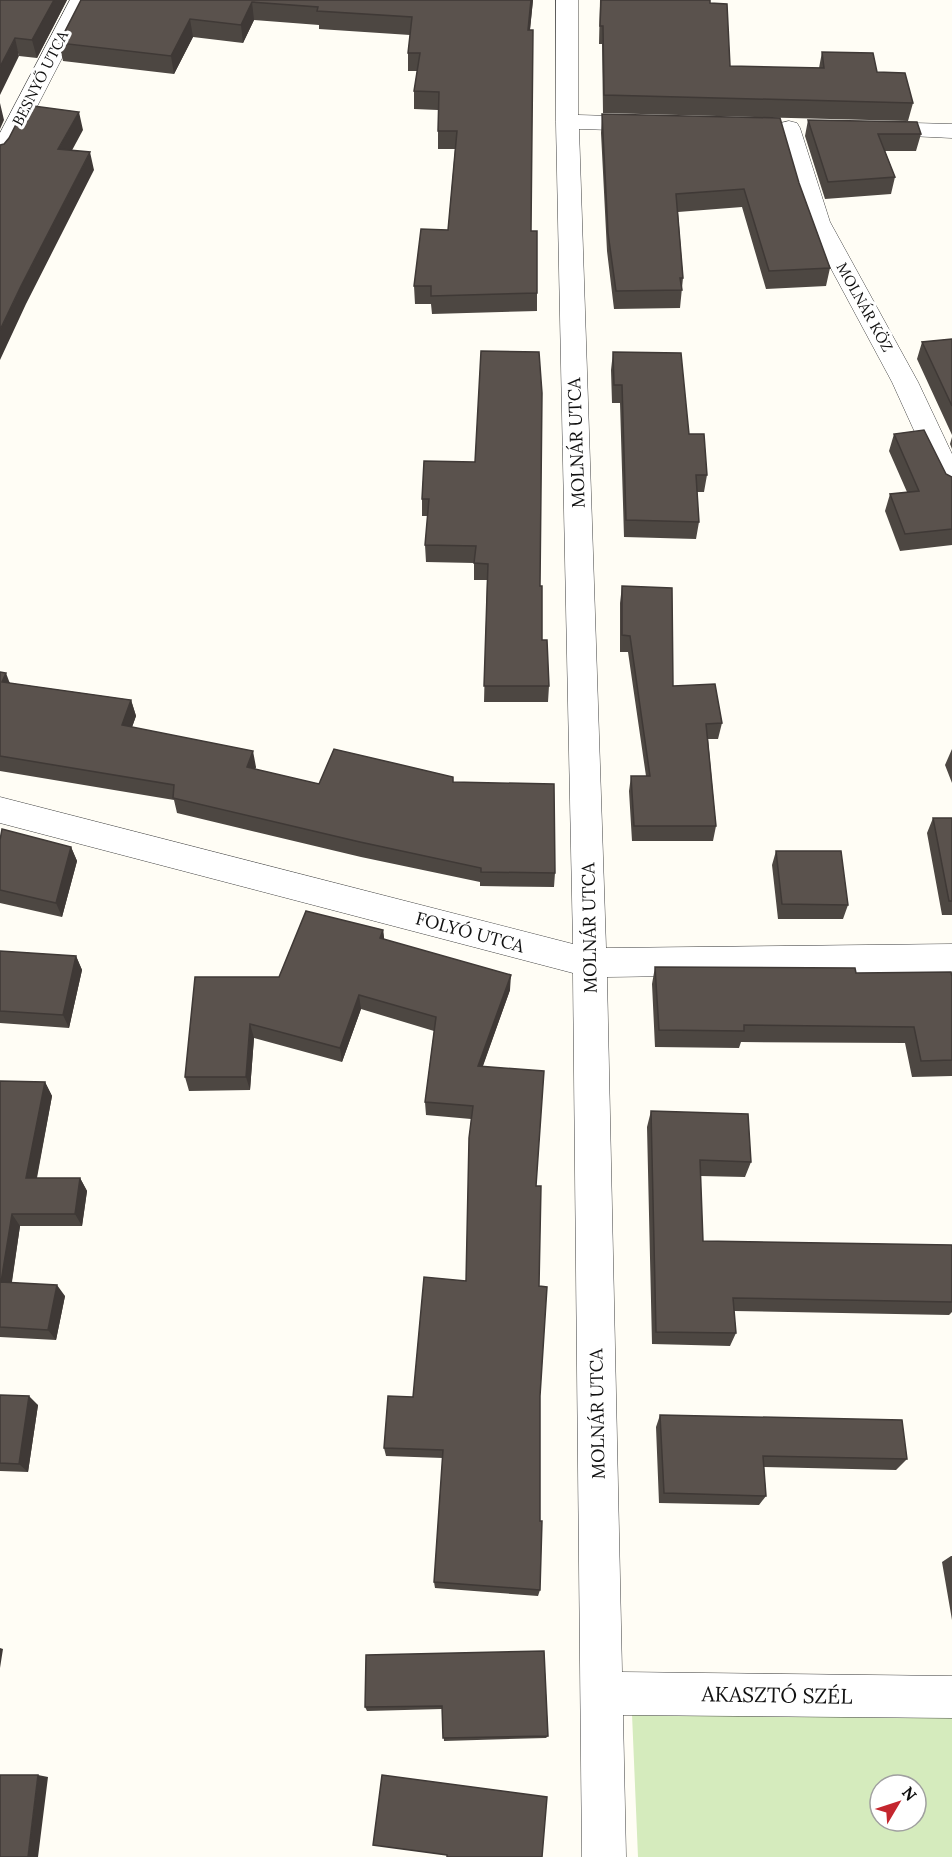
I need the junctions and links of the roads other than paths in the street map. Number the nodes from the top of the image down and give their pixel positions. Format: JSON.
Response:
{"nodes":[{"id":1,"x":81,"y":0,"type":"edge"},
{"id":2,"x":567,"y":0,"type":"edge"},
{"id":3,"x":567,"y":122,"type":"junction"},
{"id":4,"x":672,"y":124,"type":"edge"},
{"id":5,"x":789,"y":127,"type":"dead end"},
{"id":6,"x":847,"y":129,"type":"edge"},
{"id":7,"x":952,"y":131,"type":"edge"},
{"id":8,"x":0,"y":155,"type":"edge"},
{"id":9,"x":952,"y":483,"type":"edge"},
{"id":10,"x":0,"y":810,"type":"edge"},
{"id":11,"x":952,"y":958,"type":"edge"},
{"id":12,"x":590,"y":963,"type":"junction"},
{"id":13,"x":602,"y":1693,"type":"junction"},
{"id":14,"x":952,"y":1697,"type":"edge"},
{"id":15,"x":604,"y":1857,"type":"edge"}],
"edges":[{"from":1,"to":8,"type":"street","name":"BESNYŐ UTCA"},
{"from":2,"to":3,"type":"street","name":"MOLNÁR UTCA"},
{"from":3,"to":4,"type":"street"},
{"from":3,"to":12,"type":"street","name":"MOLNÁR UTCA"},
{"from":5,"to":9,"type":"street","name":"MOLNÁR KÖZ"},
{"from":6,"to":7,"type":"street"},
{"from":10,"to":12,"type":"street","name":"FOLYÓ UTCA"},
{"from":11,"to":12,"type":"street","name":"FOLYÓ UTCA"},
{"from":12,"to":13,"type":"street","name":"MOLNÁR UTCA"},
{"from":13,"to":14,"type":"street","name":"AKASZTÓ SZÉL"},
{"from":13,"to":15,"type":"street","name":"MOLNÁR UTCA"}]}
